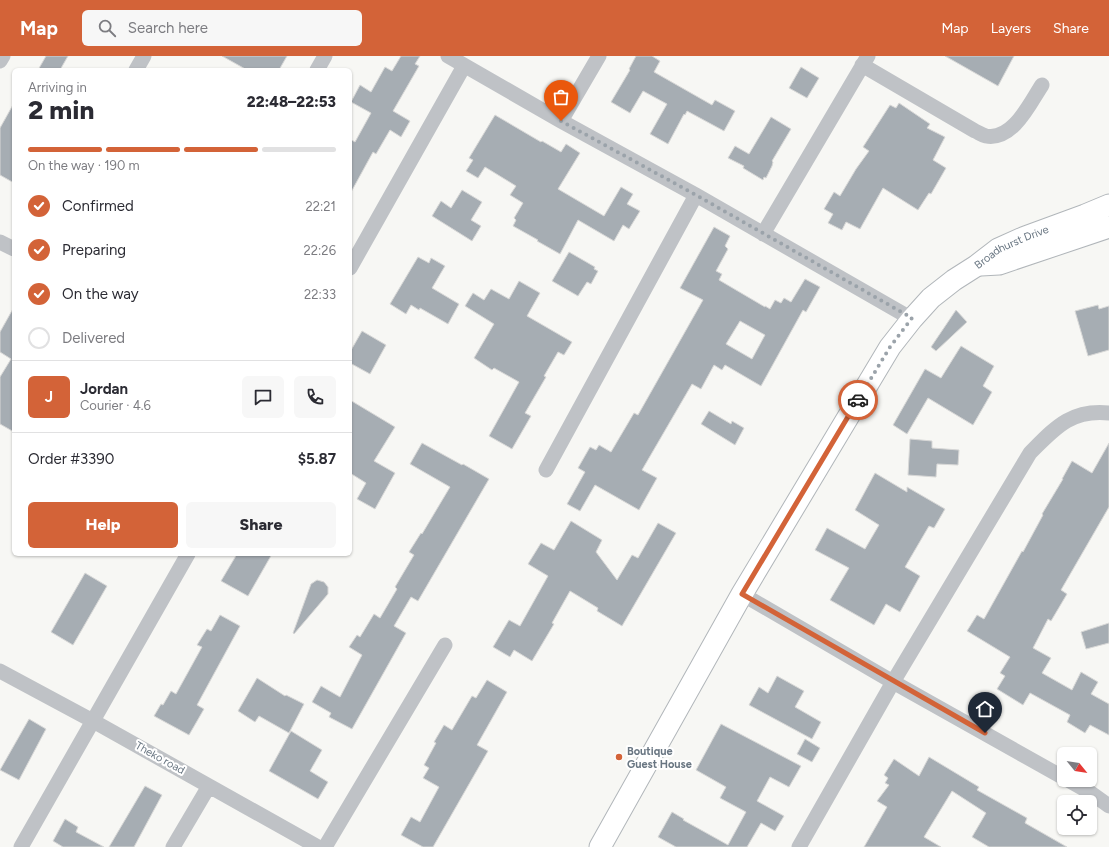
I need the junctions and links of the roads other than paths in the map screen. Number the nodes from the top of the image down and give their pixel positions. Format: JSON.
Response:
{"nodes":[{"id":1,"x":3,"y":56,"type":"edge"},
{"id":2,"x":144,"y":56,"type":"edge"},
{"id":3,"x":325,"y":56,"type":"edge"},
{"id":4,"x":448,"y":56,"type":"edge"},
{"id":5,"x":599,"y":56,"type":"edge"},
{"id":6,"x":0,"y":61,"type":"edge"},
{"id":7,"x":865,"y":61,"type":"edge"},
{"id":8,"x":464,"y":66,"type":"junction"},
{"id":9,"x":137,"y":68,"type":"edge"},
{"id":10,"x":318,"y":68,"type":"edge"},
{"id":11,"x":1042,"y":84,"type":"dead end"},
{"id":12,"x":561,"y":121,"type":"junction"},
{"id":13,"x":696,"y":195,"type":"junction"},
{"id":14,"x":1109,"y":205,"type":"edge"},
{"id":15,"x":1109,"y":227,"type":"edge"},
{"id":16,"x":763,"y":234,"type":"junction"},
{"id":17,"x":0,"y":242,"type":"edge"},
{"id":18,"x":12,"y":248,"type":"edge"},
{"id":19,"x":352,"y":264,"type":"edge"},
{"id":20,"x":976,"y":266,"type":"junction"},
{"id":21,"x":912,"y":318,"type":"junction"},
{"id":22,"x":1109,"y":413,"type":"edge"},
{"id":23,"x":546,"y":470,"type":"dead end"},
{"id":24,"x":187,"y":556,"type":"edge"},
{"id":25,"x":742,"y":594,"type":"junction"},
{"id":26,"x":445,"y":645,"type":"dead end"},
{"id":27,"x":0,"y":671,"type":"edge"},
{"id":28,"x":893,"y":682,"type":"junction"},
{"id":29,"x":93,"y":721,"type":"junction"},
{"id":30,"x":1057,"y":774,"type":"edge"},
{"id":31,"x":209,"y":786,"type":"junction"},
{"id":32,"x":1080,"y":787,"type":"edge"},
{"id":33,"x":1109,"y":806,"type":"edge"},
{"id":34,"x":21,"y":847,"type":"edge"},
{"id":35,"x":173,"y":847,"type":"edge"},
{"id":36,"x":318,"y":847,"type":"edge"},
{"id":37,"x":326,"y":847,"type":"edge"},
{"id":38,"x":600,"y":847,"type":"edge"},
{"id":39,"x":799,"y":847,"type":"edge"}],
"edges":[{"from":1,"to":6,"type":"street"},
{"from":2,"to":9,"type":"street"},
{"from":3,"to":10,"type":"street"},
{"from":4,"to":8,"type":"street"},
{"from":5,"to":12,"type":"street"},
{"from":7,"to":11,"type":"street"},
{"from":7,"to":16,"type":"street"},
{"from":8,"to":12,"type":"street"},
{"from":8,"to":19,"type":"street"},
{"from":12,"to":13,"type":"street"},
{"from":13,"to":16,"type":"street"},
{"from":13,"to":23,"type":"street"},
{"from":14,"to":20,"type":"street","name":"Broadhurst Drive"},
{"from":15,"to":20,"type":"street","name":"Broadhurst Drive"},
{"from":16,"to":21,"type":"street"},
{"from":17,"to":18,"type":"street"},
{"from":20,"to":21,"type":"street"},
{"from":21,"to":25,"type":"street"},
{"from":22,"to":28,"type":"street"},
{"from":24,"to":29,"type":"street"},
{"from":25,"to":28,"type":"street"},
{"from":25,"to":38,"type":"street"},
{"from":26,"to":37,"type":"street"},
{"from":27,"to":29,"type":"street","name":"Theko road"},
{"from":28,"to":30,"type":"street"},
{"from":28,"to":39,"type":"street"},
{"from":29,"to":31,"type":"street","name":"Theko road"},
{"from":29,"to":34,"type":"street"},
{"from":31,"to":35,"type":"street"},
{"from":31,"to":36,"type":"street","name":"Theko road"},
{"from":32,"to":33,"type":"street"}]}
